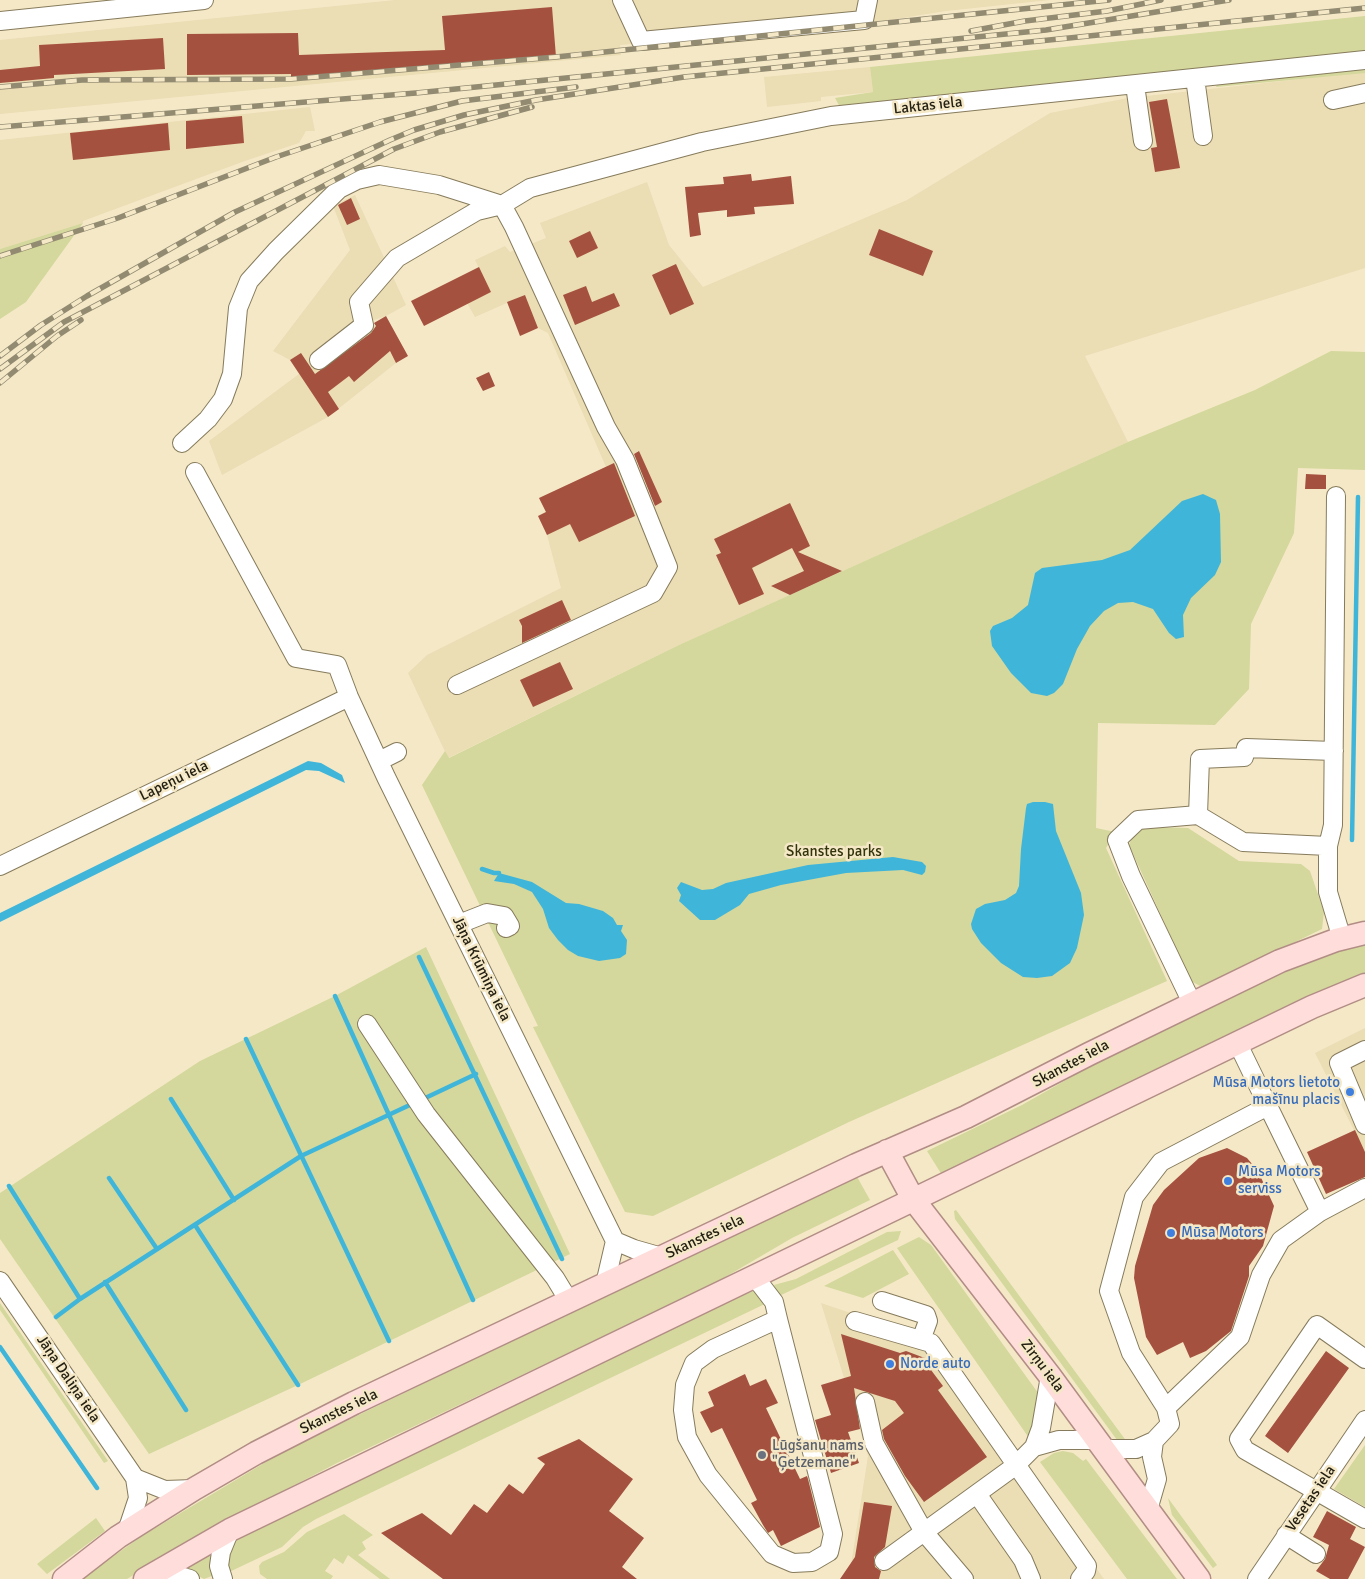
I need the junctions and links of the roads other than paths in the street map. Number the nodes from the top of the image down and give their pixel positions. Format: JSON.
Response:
{"nodes":[{"id":1,"x":204,"y":0,"type":"edge"},
{"id":2,"x":622,"y":0,"type":"edge"},
{"id":3,"x":868,"y":0,"type":"edge"},
{"id":4,"x":0,"y":21,"type":"edge"},
{"id":5,"x":1365,"y":60,"type":"edge"},
{"id":6,"x":1196,"y":78,"type":"junction"},
{"id":7,"x":1135,"y":85,"type":"junction"},
{"id":8,"x":1365,"y":93,"type":"edge"},
{"id":9,"x":1333,"y":100,"type":"dead end"},
{"id":10,"x":1203,"y":136,"type":"dead end"},
{"id":11,"x":1143,"y":141,"type":"dead end"},
{"id":12,"x":502,"y":205,"type":"junction"},
{"id":13,"x":319,"y":360,"type":"dead end"},
{"id":14,"x":182,"y":443,"type":"dead end"},
{"id":15,"x":194,"y":472,"type":"dead end"},
{"id":16,"x":1336,"y":496,"type":"dead end"},
{"id":17,"x":457,"y":685,"type":"dead end"},
{"id":18,"x":349,"y":697,"type":"junction"},
{"id":19,"x":1334,"y":751,"type":"junction"},
{"id":20,"x":397,"y":752,"type":"dead end"},
{"id":21,"x":378,"y":761,"type":"junction"},
{"id":22,"x":1198,"y":815,"type":"junction"},
{"id":23,"x":1328,"y":846,"type":"junction"},
{"id":24,"x":0,"y":866,"type":"edge"},
{"id":25,"x":459,"y":924,"type":"junction"},
{"id":26,"x":506,"y":928,"type":"dead end"},
{"id":27,"x":1365,"y":933,"type":"edge"},
{"id":28,"x":1342,"y":939,"type":"junction"},
{"id":29,"x":1365,"y":985,"type":"edge"},
{"id":30,"x":1192,"y":1003,"type":"junction"},
{"id":31,"x":367,"y":1024,"type":"dead end"},
{"id":32,"x":1237,"y":1042,"type":"junction"},
{"id":33,"x":1365,"y":1050,"type":"edge"},
{"id":34,"x":1268,"y":1106,"type":"junction"},
{"id":35,"x":1365,"y":1123,"type":"edge"},
{"id":36,"x":887,"y":1151,"type":"junction"},
{"id":37,"x":1365,"y":1188,"type":"edge"},
{"id":38,"x":913,"y":1199,"type":"junction"},
{"id":39,"x":1320,"y":1212,"type":"junction"},
{"id":40,"x":615,"y":1241,"type":"junction"},
{"id":41,"x":662,"y":1257,"type":"junction"},
{"id":42,"x":754,"y":1276,"type":"junction"},
{"id":43,"x":0,"y":1281,"type":"edge"},
{"id":44,"x":606,"y":1284,"type":"junction"},
{"id":45,"x":569,"y":1301,"type":"junction"},
{"id":46,"x":882,"y":1301,"type":"dead end"},
{"id":47,"x":778,"y":1319,"type":"junction"},
{"id":48,"x":855,"y":1321,"type":"dead end"},
{"id":49,"x":921,"y":1340,"type":"junction"},
{"id":50,"x":1365,"y":1359,"type":"edge"},
{"id":51,"x":1050,"y":1376,"type":"junction"},
{"id":52,"x":864,"y":1402,"type":"dead end"},
{"id":53,"x":1166,"y":1408,"type":"junction"},
{"id":54,"x":1365,"y":1420,"type":"edge"},
{"id":55,"x":1154,"y":1441,"type":"junction"},
{"id":56,"x":1100,"y":1445,"type":"junction"},
{"id":57,"x":1034,"y":1447,"type":"junction"},
{"id":58,"x":1015,"y":1466,"type":"junction"},
{"id":59,"x":135,"y":1478,"type":"junction"},
{"id":60,"x":194,"y":1488,"type":"junction"},
{"id":61,"x":1316,"y":1492,"type":"junction"},
{"id":62,"x":977,"y":1494,"type":"junction"},
{"id":63,"x":1148,"y":1510,"type":"junction"},
{"id":64,"x":1365,"y":1519,"type":"edge"},
{"id":65,"x":230,"y":1530,"type":"junction"},
{"id":66,"x":127,"y":1531,"type":"junction"},
{"id":67,"x":924,"y":1532,"type":"junction"},
{"id":68,"x":1286,"y":1536,"type":"junction"},
{"id":69,"x":1316,"y":1554,"type":"dead end"},
{"id":70,"x":884,"y":1561,"type":"dead end"},
{"id":71,"x":152,"y":1574,"type":"edge"},
{"id":72,"x":64,"y":1579,"type":"edge"},
{"id":73,"x":190,"y":1579,"type":"edge"},
{"id":74,"x":223,"y":1579,"type":"edge"},
{"id":75,"x":964,"y":1579,"type":"edge"},
{"id":76,"x":1031,"y":1579,"type":"edge"},
{"id":77,"x":1080,"y":1579,"type":"edge"},
{"id":78,"x":1199,"y":1579,"type":"edge"},
{"id":79,"x":1257,"y":1579,"type":"edge"}],
"edges":[{"from":1,"to":4,"type":"street"},
{"from":2,"to":3,"type":"street"},
{"from":5,"to":6,"type":"street","name":"Laktas iela"},
{"from":6,"to":7,"type":"street","name":"Laktas iela"},
{"from":6,"to":10,"type":"street"},
{"from":7,"to":11,"type":"street"},
{"from":7,"to":12,"type":"street","name":"Laktas iela"},
{"from":8,"to":9,"type":"street"},
{"from":12,"to":13,"type":"street","name":"Laktas iela"},
{"from":12,"to":14,"type":"street"},
{"from":12,"to":17,"type":"street"},
{"from":15,"to":18,"type":"street","name":"Jāņa Krūmiņa iela"},
{"from":16,"to":19,"type":"street"},
{"from":18,"to":21,"type":"street","name":"Jāņa Krūmiņa iela"},
{"from":18,"to":24,"type":"street","name":"Lapeņu iela"},
{"from":19,"to":22,"type":"street"},
{"from":19,"to":23,"type":"street"},
{"from":20,"to":21,"type":"street"},
{"from":21,"to":25,"type":"street","name":"Jāņa Krūmiņa iela"},
{"from":22,"to":23,"type":"street"},
{"from":22,"to":30,"type":"street"},
{"from":23,"to":28,"type":"street"},
{"from":25,"to":26,"type":"street"},
{"from":25,"to":40,"type":"street","name":"Jāņa Krūmiņa iela"},
{"from":27,"to":28,"type":"main road","name":"Skanstes iela"},
{"from":28,"to":30,"type":"main road","name":"Skanstes iela"},
{"from":29,"to":32,"type":"main road"},
{"from":30,"to":36,"type":"main road","name":"Skanstes iela"},
{"from":31,"to":45,"type":"street"},
{"from":32,"to":34,"type":"street"},
{"from":32,"to":38,"type":"main road"},
{"from":33,"to":35,"type":"street"},
{"from":34,"to":39,"type":"street"},
{"from":34,"to":53,"type":"street"},
{"from":36,"to":38,"type":"main road","name":"Zirņu iela"},
{"from":36,"to":41,"type":"main road","name":"Skanstes iela"},
{"from":37,"to":39,"type":"street"},
{"from":38,"to":42,"type":"main road"},
{"from":38,"to":51,"type":"main road","name":"Zirņu iela"},
{"from":39,"to":53,"type":"street"},
{"from":40,"to":41,"type":"street"},
{"from":40,"to":44,"type":"street"},
{"from":41,"to":44,"type":"main road","name":"Skanstes iela"},
{"from":42,"to":47,"type":"street"},
{"from":42,"to":65,"type":"main road"},
{"from":43,"to":59,"type":"street","name":"Jāņa Daliņa iela"},
{"from":44,"to":45,"type":"main road","name":"Skanstes iela"},
{"from":45,"to":60,"type":"main road","name":"Skanstes iela"},
{"from":46,"to":49,"type":"street"},
{"from":47,"to":47,"type":"street"},
{"from":48,"to":49,"type":"street"},
{"from":49,"to":58,"type":"street"},
{"from":50,"to":61,"type":"street"},
{"from":51,"to":56,"type":"main road","name":"Zirņu iela"},
{"from":51,"to":57,"type":"street"},
{"from":52,"to":67,"type":"street"},
{"from":53,"to":55,"type":"street"},
{"from":54,"to":61,"type":"street","name":"Vesetas iela"},
{"from":55,"to":56,"type":"street"},
{"from":55,"to":63,"type":"street"},
{"from":56,"to":57,"type":"street"},
{"from":56,"to":63,"type":"main road","name":"Zirņu iela"},
{"from":57,"to":58,"type":"street"},
{"from":58,"to":62,"type":"street"},
{"from":58,"to":77,"type":"street"},
{"from":59,"to":60,"type":"street"},
{"from":59,"to":66,"type":"street"},
{"from":60,"to":66,"type":"main road","name":"Skanstes iela"},
{"from":61,"to":64,"type":"street"},
{"from":61,"to":68,"type":"street","name":"Vesetas iela"},
{"from":62,"to":67,"type":"street"},
{"from":62,"to":76,"type":"street"},
{"from":63,"to":78,"type":"main road","name":"Zirņu iela"},
{"from":65,"to":71,"type":"main road"},
{"from":65,"to":74,"type":"street"},
{"from":66,"to":72,"type":"main road","name":"Skanstes iela"},
{"from":67,"to":70,"type":"street"},
{"from":67,"to":75,"type":"street"},
{"from":68,"to":69,"type":"street"},
{"from":68,"to":79,"type":"street","name":"Vesetas iela"},
{"from":71,"to":73,"type":"street"}]}
